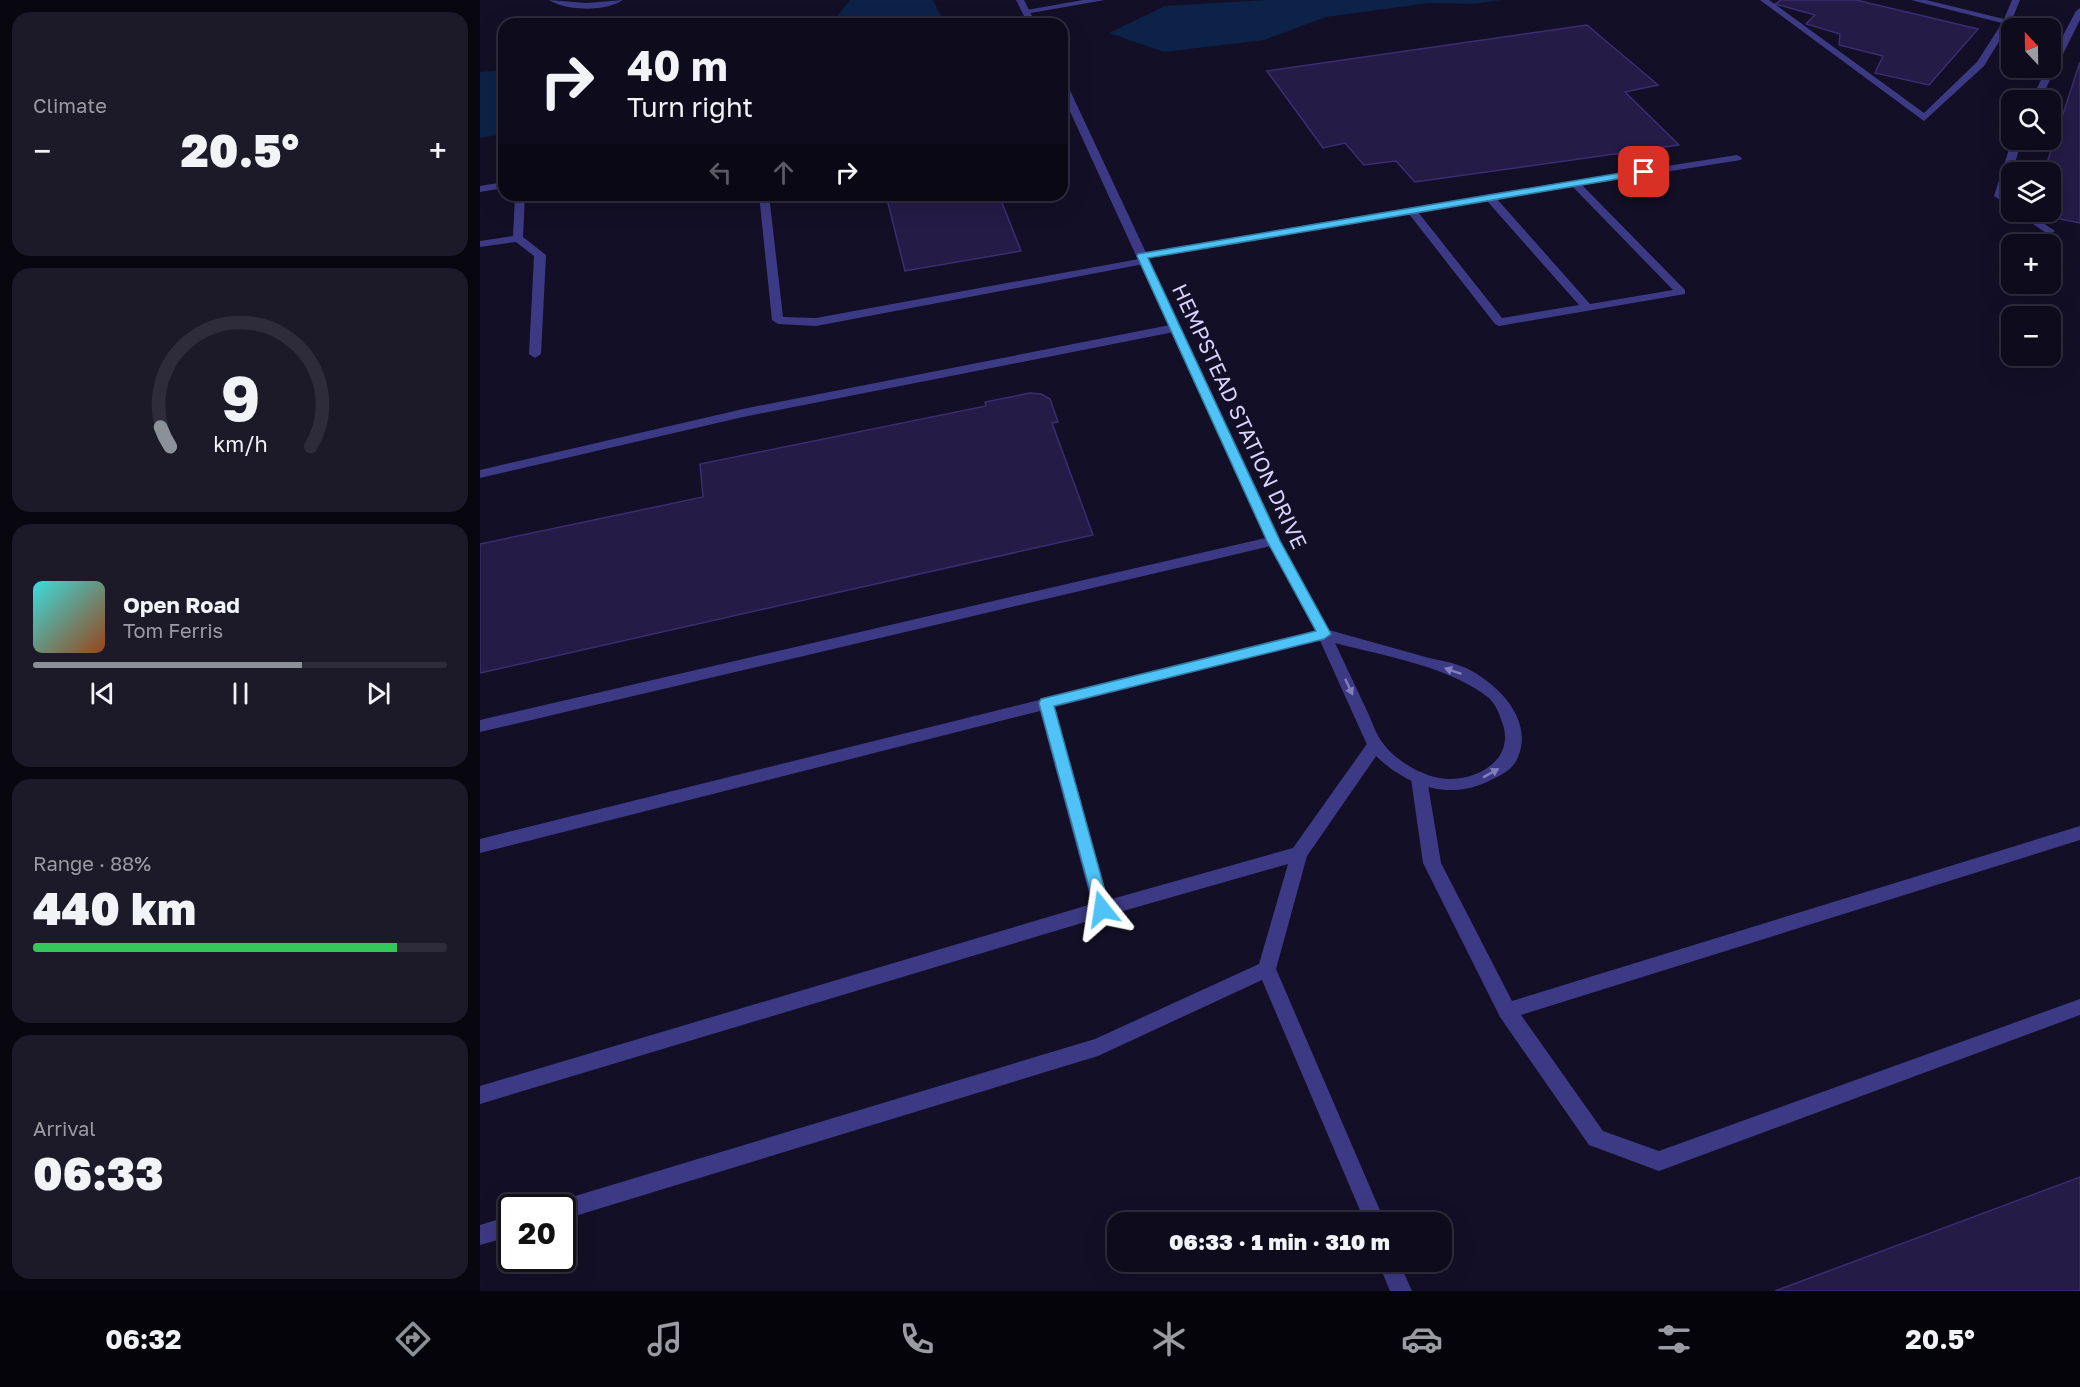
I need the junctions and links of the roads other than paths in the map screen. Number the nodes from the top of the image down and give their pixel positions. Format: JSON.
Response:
{"nodes":[{"id":1,"x":553,"y":0,"type":"edge"},
{"id":2,"x":619,"y":0,"type":"edge"},
{"id":3,"x":1020,"y":0,"type":"edge"},
{"id":4,"x":1101,"y":0,"type":"edge"},
{"id":5,"x":1764,"y":0,"type":"edge"},
{"id":6,"x":1915,"y":0,"type":"edge"},
{"id":7,"x":2016,"y":0,"type":"edge"},
{"id":8,"x":1025,"y":11,"type":"junction"},
{"id":9,"x":2080,"y":11,"type":"edge"},
{"id":10,"x":1029,"y":18,"type":"edge"},
{"id":11,"x":2009,"y":18,"type":"edge"},
{"id":12,"x":2001,"y":21,"type":"edge"},
{"id":13,"x":2001,"y":32,"type":"edge"},
{"id":14,"x":2040,"y":90,"type":"edge"},
{"id":15,"x":1068,"y":106,"type":"edge"},
{"id":16,"x":1737,"y":158,"type":"dead end"},
{"id":17,"x":1574,"y":183,"type":"junction"},
{"id":18,"x":498,"y":186,"type":"edge"},
{"id":19,"x":480,"y":189,"type":"edge"},
{"id":20,"x":1489,"y":197,"type":"junction"},
{"id":21,"x":520,"y":201,"type":"edge"},
{"id":22,"x":765,"y":201,"type":"edge"},
{"id":23,"x":1411,"y":210,"type":"junction"},
{"id":24,"x":2036,"y":222,"type":"edge"},
{"id":25,"x":2050,"y":231,"type":"dead end"},
{"id":26,"x":518,"y":238,"type":"junction"},
{"id":27,"x":480,"y":244,"type":"edge"},
{"id":28,"x":1143,"y":259,"type":"junction"},
{"id":29,"x":1587,"y":307,"type":"junction"},
{"id":30,"x":1176,"y":328,"type":"junction"},
{"id":31,"x":535,"y":354,"type":"dead end"},
{"id":32,"x":484,"y":473,"type":"edge"},
{"id":33,"x":1274,"y":541,"type":"junction"},
{"id":34,"x":1324,"y":634,"type":"junction"},
{"id":35,"x":1046,"y":703,"type":"junction"},
{"id":36,"x":480,"y":726,"type":"edge"},
{"id":37,"x":1376,"y":745,"type":"junction"},
{"id":38,"x":1419,"y":779,"type":"junction"},
{"id":39,"x":2080,"y":833,"type":"edge"},
{"id":40,"x":480,"y":846,"type":"edge"},
{"id":41,"x":1299,"y":854,"type":"junction"},
{"id":42,"x":1102,"y":909,"type":"junction"},
{"id":43,"x":1267,"y":969,"type":"junction"},
{"id":44,"x":2080,"y":1007,"type":"edge"},
{"id":45,"x":1507,"y":1011,"type":"junction"},
{"id":46,"x":480,"y":1095,"type":"edge"},
{"id":47,"x":576,"y":1206,"type":"edge"},
{"id":48,"x":1371,"y":1212,"type":"edge"},
{"id":49,"x":498,"y":1230,"type":"edge"},
{"id":50,"x":480,"y":1235,"type":"edge"},
{"id":51,"x":1393,"y":1272,"type":"edge"},
{"id":52,"x":1401,"y":1291,"type":"edge"}],
"edges":[{"from":1,"to":2,"type":"street"},
{"from":3,"to":8,"type":"street"},
{"from":4,"to":8,"type":"street"},
{"from":5,"to":13,"type":"street"},
{"from":6,"to":12,"type":"street"},
{"from":7,"to":11,"type":"street"},
{"from":8,"to":10,"type":"street"},
{"from":9,"to":14,"type":"street"},
{"from":15,"to":28,"type":"street","name":"HEMPSTEAD STATION DRIVE"},
{"from":16,"to":17,"type":"street"},
{"from":17,"to":20,"type":"street"},
{"from":17,"to":29,"type":"street"},
{"from":18,"to":19,"type":"street"},
{"from":20,"to":23,"type":"street"},
{"from":20,"to":29,"type":"street"},
{"from":21,"to":26,"type":"street"},
{"from":22,"to":28,"type":"street"},
{"from":23,"to":28,"type":"street"},
{"from":23,"to":29,"type":"street"},
{"from":24,"to":25,"type":"street"},
{"from":26,"to":27,"type":"street"},
{"from":26,"to":31,"type":"street"},
{"from":28,"to":30,"type":"street","name":"HEMPSTEAD STATION DRIVE"},
{"from":30,"to":32,"type":"street"},
{"from":30,"to":33,"type":"street","name":"HEMPSTEAD STATION DRIVE"},
{"from":33,"to":34,"type":"street","name":"HEMPSTEAD STATION DRIVE"},
{"from":33,"to":36,"type":"street"},
{"from":34,"to":35,"type":"street"},
{"from":34,"to":37,"type":"street","name":"HEMPSTEAD STATION DRIVE","one_way":true},
{"from":38,"to":34,"type":"street","name":"HEMPSTEAD STATION DRIVE","one_way":true},
{"from":35,"to":40,"type":"street"},
{"from":35,"to":42,"type":"street"},
{"from":37,"to":38,"type":"street","name":"HEMPSTEAD STATION DRIVE"},
{"from":37,"to":41,"type":"street"},
{"from":38,"to":45,"type":"street"},
{"from":39,"to":45,"type":"street"},
{"from":41,"to":42,"type":"street"},
{"from":41,"to":43,"type":"street"},
{"from":42,"to":46,"type":"street"},
{"from":43,"to":47,"type":"street"},
{"from":43,"to":48,"type":"street"},
{"from":44,"to":45,"type":"street"},
{"from":49,"to":50,"type":"street"},
{"from":51,"to":52,"type":"street"}]}
